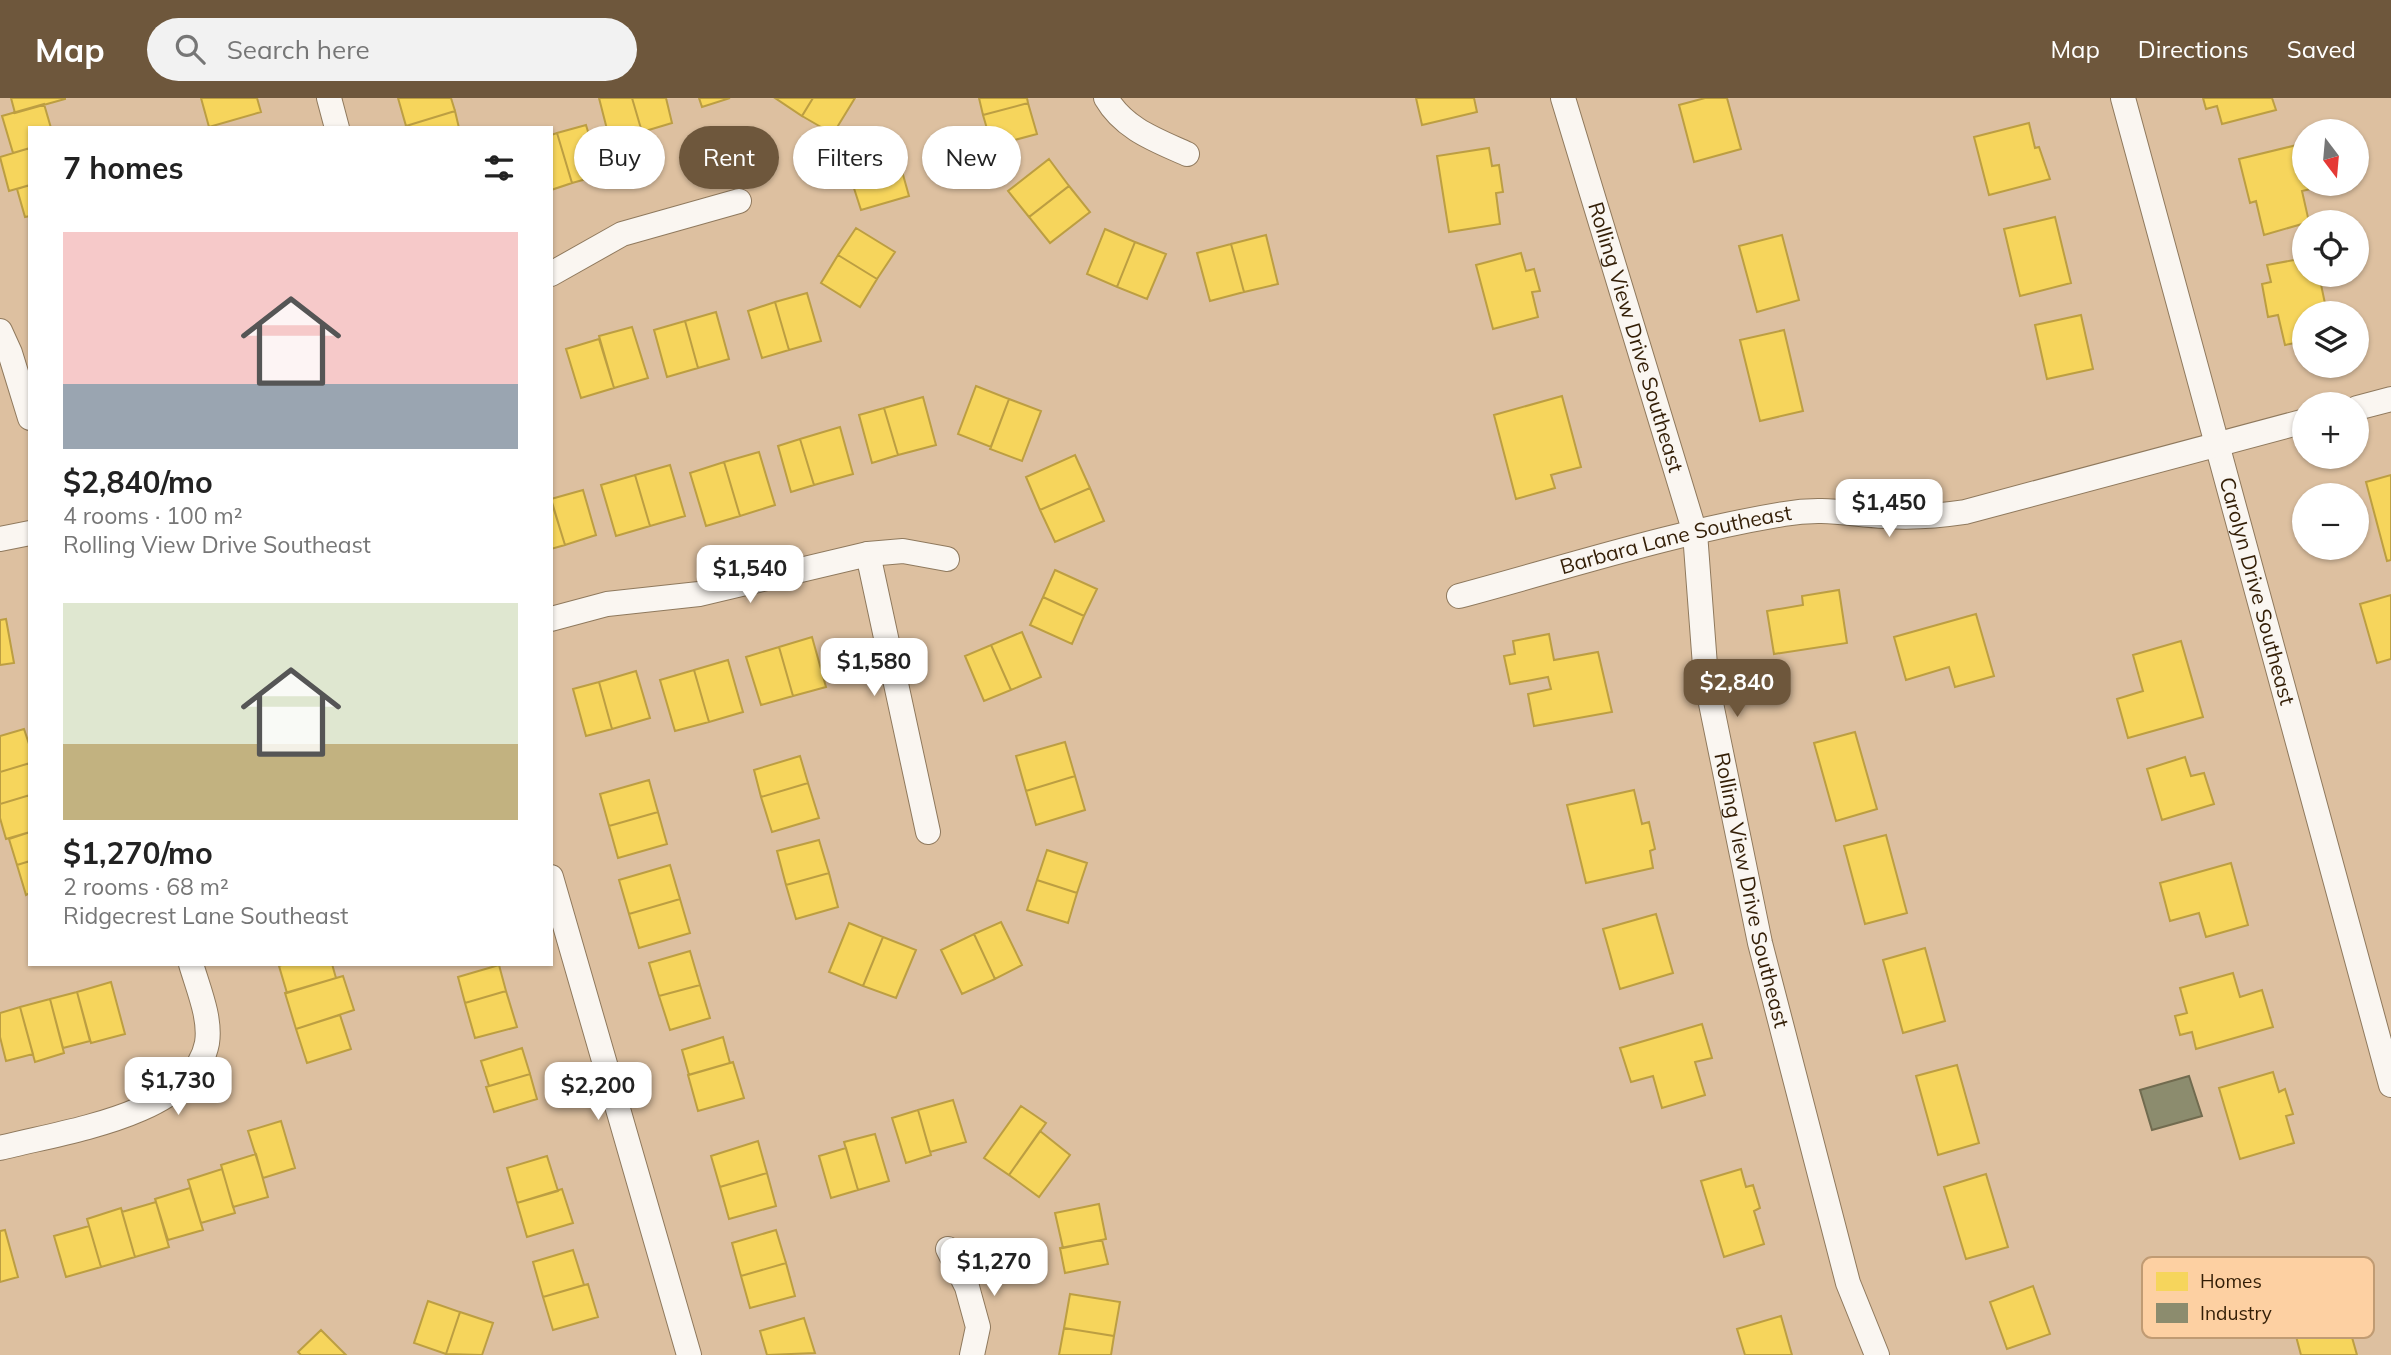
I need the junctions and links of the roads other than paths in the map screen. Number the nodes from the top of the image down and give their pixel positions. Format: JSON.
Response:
{"nodes":[{"id":1,"x":329,"y":98,"type":"edge"},
{"id":2,"x":1106,"y":98,"type":"edge"},
{"id":3,"x":1563,"y":98,"type":"edge"},
{"id":4,"x":2123,"y":98,"type":"edge"},
{"id":5,"x":336,"y":126,"type":"edge"},
{"id":6,"x":1187,"y":153,"type":"dead end"},
{"id":7,"x":740,"y":201,"type":"dead end"},
{"id":8,"x":553,"y":273,"type":"edge"},
{"id":9,"x":0,"y":331,"type":"edge"},
{"id":10,"x":2391,"y":399,"type":"edge"},
{"id":11,"x":2369,"y":405,"type":"edge"},
{"id":12,"x":28,"y":412,"type":"edge"},
{"id":13,"x":2292,"y":424,"type":"edge"},
{"id":14,"x":2219,"y":444,"type":"junction"},
{"id":15,"x":28,"y":533,"type":"edge"},
{"id":16,"x":1695,"y":533,"type":"junction"},
{"id":17,"x":0,"y":539,"type":"edge"},
{"id":18,"x":868,"y":554,"type":"junction"},
{"id":19,"x":947,"y":559,"type":"dead end"},
{"id":20,"x":1459,"y":596,"type":"dead end"},
{"id":21,"x":553,"y":619,"type":"edge"},
{"id":22,"x":928,"y":832,"type":"dead end"},
{"id":23,"x":553,"y":884,"type":"edge"},
{"id":24,"x":192,"y":966,"type":"edge"},
{"id":25,"x":2391,"y":1085,"type":"edge"},
{"id":26,"x":0,"y":1148,"type":"edge"},
{"id":27,"x":948,"y":1249,"type":"dead end"},
{"id":28,"x":689,"y":1355,"type":"edge"},
{"id":29,"x":972,"y":1355,"type":"edge"},
{"id":30,"x":1877,"y":1355,"type":"edge"}],
"edges":[{"from":1,"to":5,"type":"street"},
{"from":2,"to":6,"type":"street"},
{"from":3,"to":16,"type":"street","name":"Rolling View Drive Southeast"},
{"from":4,"to":14,"type":"street","name":"Carolyn Drive Southeast"},
{"from":7,"to":8,"type":"street"},
{"from":9,"to":12,"type":"street"},
{"from":10,"to":11,"type":"street"},
{"from":13,"to":14,"type":"street","name":"Barbara Lane Southeast"},
{"from":14,"to":16,"type":"street","name":"Barbara Lane Southeast"},
{"from":14,"to":25,"type":"street","name":"Carolyn Drive Southeast"},
{"from":15,"to":17,"type":"street"},
{"from":16,"to":20,"type":"street","name":"Barbara Lane Southeast"},
{"from":16,"to":30,"type":"street","name":"Rolling View Drive Southeast"},
{"from":18,"to":19,"type":"street"},
{"from":18,"to":21,"type":"street"},
{"from":18,"to":22,"type":"street"},
{"from":23,"to":28,"type":"street"},
{"from":24,"to":26,"type":"street"},
{"from":27,"to":29,"type":"street"}]}
